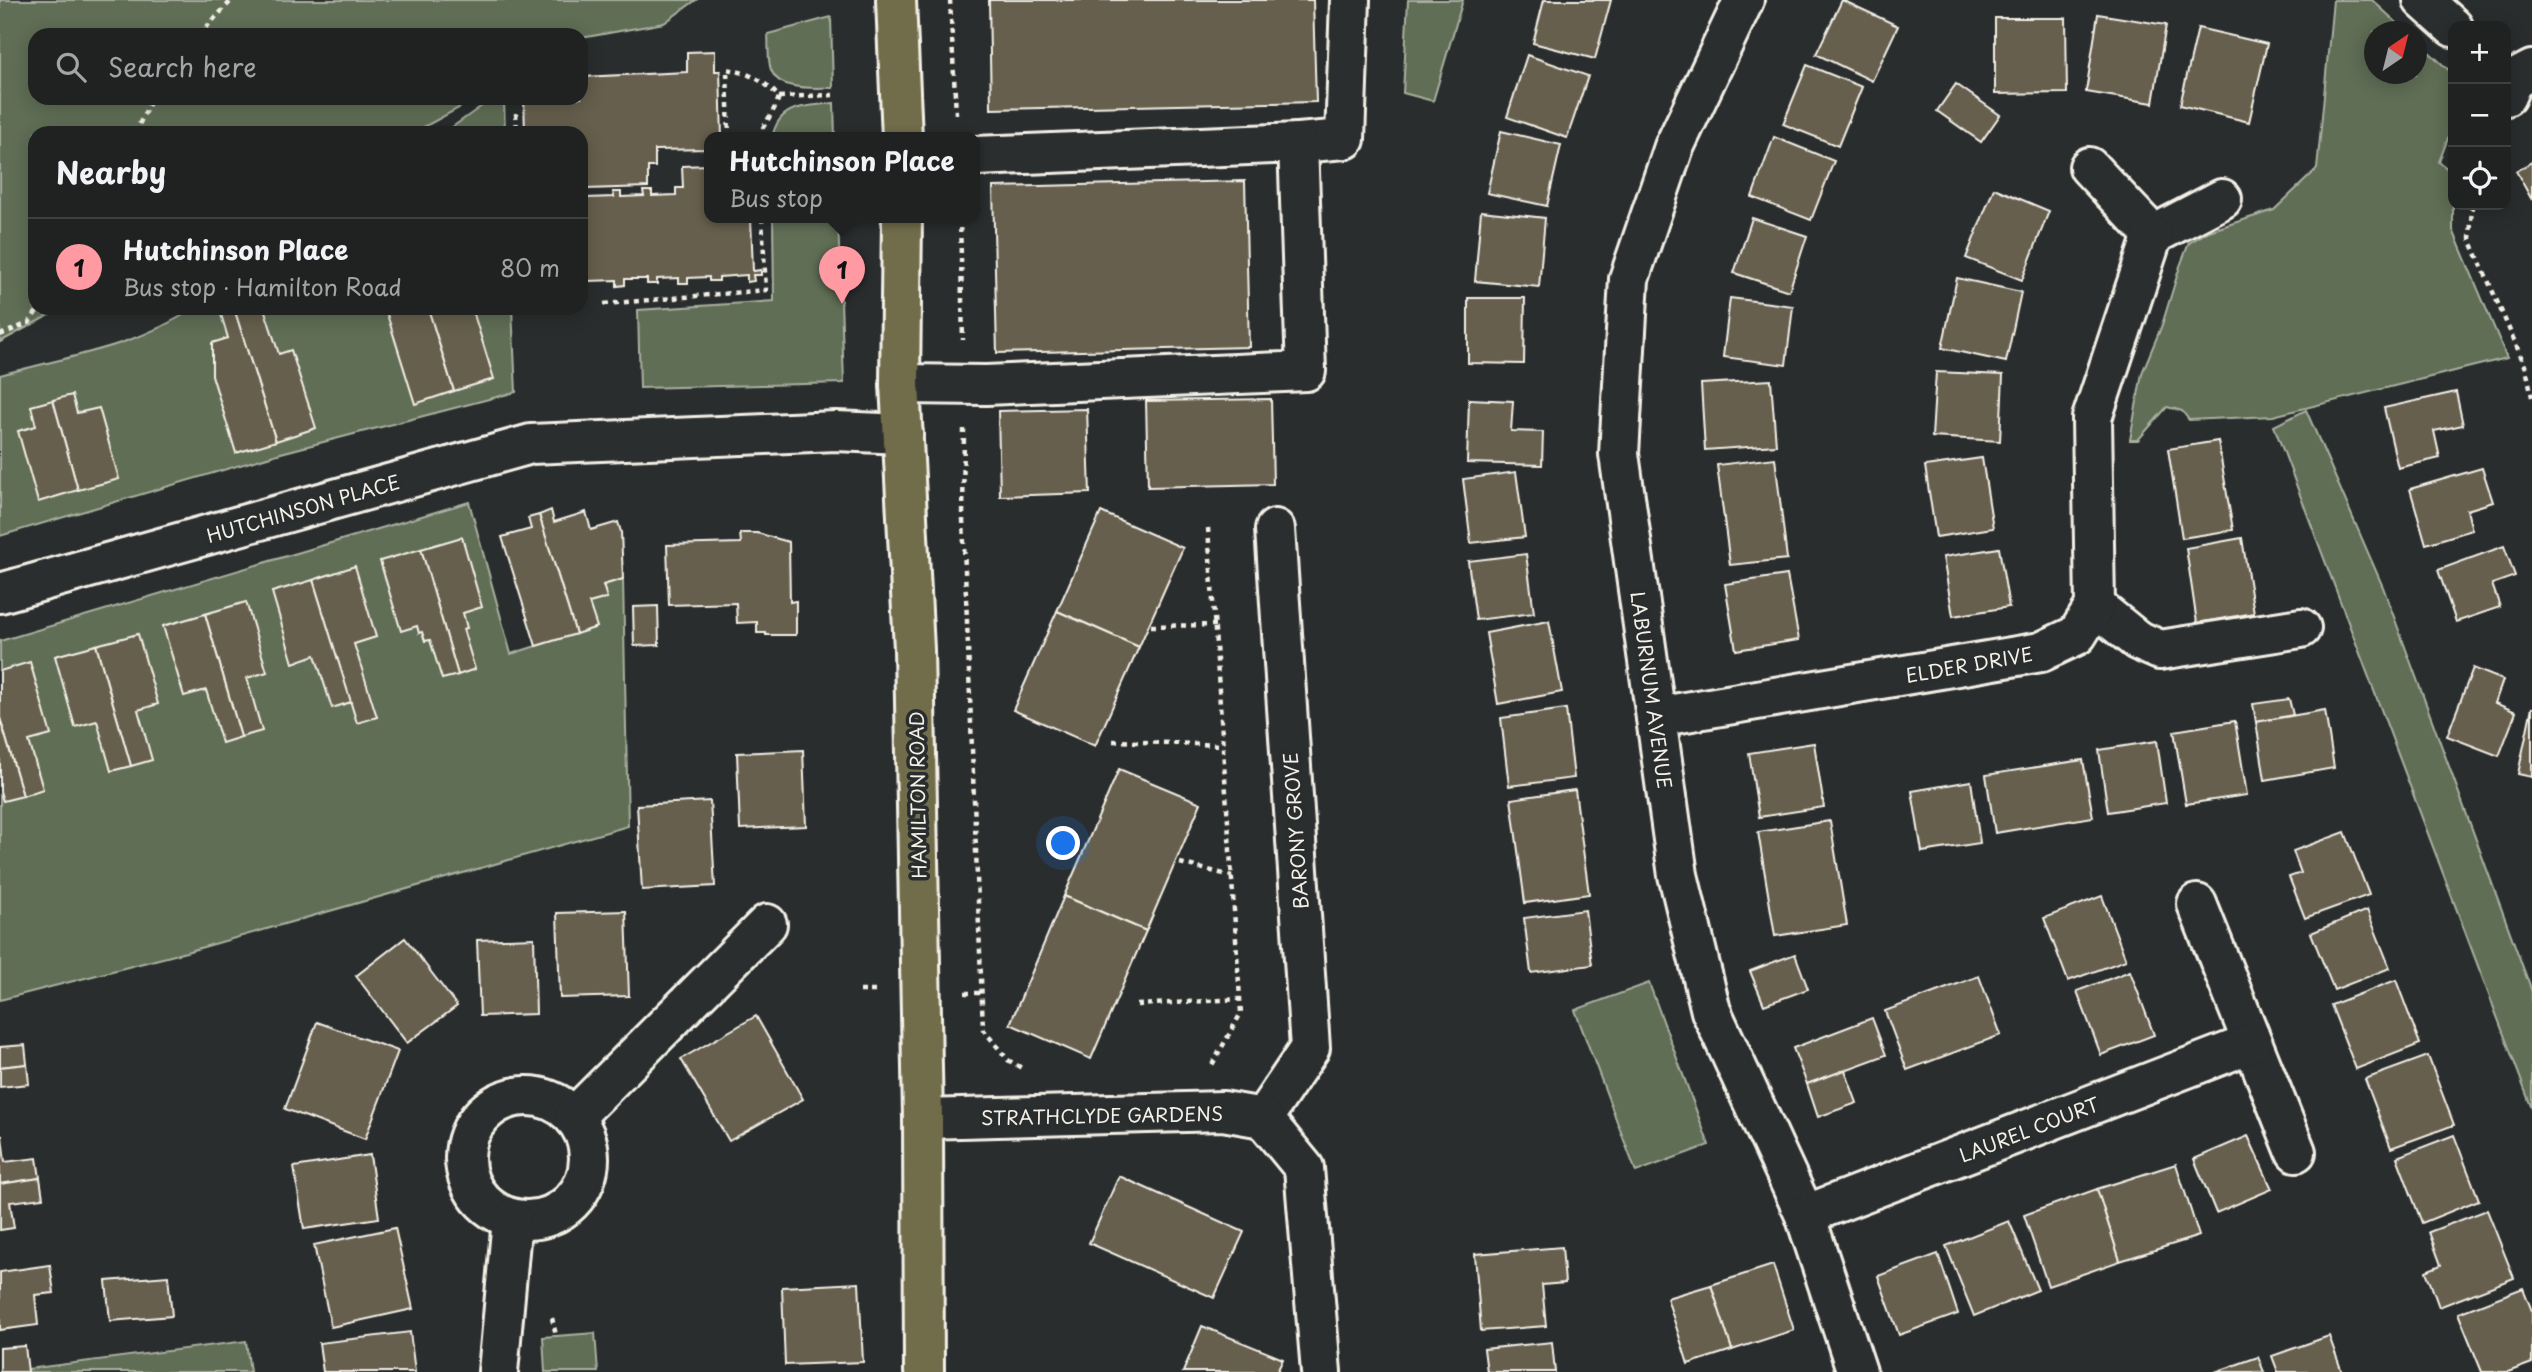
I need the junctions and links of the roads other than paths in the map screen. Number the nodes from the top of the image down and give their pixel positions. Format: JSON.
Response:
{"nodes":[{"id":1,"x":896,"y":0,"type":"edge"},
{"id":2,"x":1350,"y":0,"type":"edge"},
{"id":3,"x":1744,"y":0,"type":"edge"},
{"id":4,"x":2423,"y":0,"type":"edge"},
{"id":5,"x":2448,"y":22,"type":"edge"},
{"id":6,"x":902,"y":132,"type":"edge"},
{"id":7,"x":1298,"y":143,"type":"junction"},
{"id":8,"x":980,"y":156,"type":"edge"},
{"id":9,"x":2089,"y":167,"type":"dead end"},
{"id":10,"x":2222,"y":199,"type":"dead end"},
{"id":11,"x":902,"y":223,"type":"edge"},
{"id":12,"x":2153,"y":235,"type":"junction"},
{"id":13,"x":900,"y":384,"type":"junction"},
{"id":14,"x":903,"y":433,"type":"junction"},
{"id":15,"x":1275,"y":529,"type":"dead end"},
{"id":16,"x":0,"y":593,"type":"edge"},
{"id":17,"x":2095,"y":606,"type":"junction"},
{"id":18,"x":2301,"y":628,"type":"dead end"},
{"id":19,"x":1656,"y":717,"type":"junction"},
{"id":20,"x":2197,"y":904,"type":"dead end"},
{"id":21,"x":768,"y":925,"type":"dead end"},
{"id":22,"x":2252,"y":1042,"type":"junction"},
{"id":23,"x":574,"y":1117,"type":"junction"},
{"id":24,"x":1263,"y":1118,"type":"junction"},
{"id":25,"x":923,"y":1119,"type":"junction"},
{"id":26,"x":2296,"y":1153,"type":"dead end"},
{"id":27,"x":1805,"y":1215,"type":"junction"},
{"id":28,"x":512,"y":1219,"type":"junction"},
{"id":29,"x":498,"y":1372,"type":"edge"},
{"id":30,"x":924,"y":1372,"type":"edge"},
{"id":31,"x":1321,"y":1372,"type":"edge"},
{"id":32,"x":1857,"y":1372,"type":"edge"}],
"edges":[{"from":1,"to":6,"type":"main road"},
{"from":2,"to":7,"type":"street"},
{"from":3,"to":19,"type":"street","name":"LABURNUM AVENUE"},
{"from":4,"to":5,"type":"street"},
{"from":7,"to":8,"type":"street"},
{"from":7,"to":13,"type":"street"},
{"from":9,"to":12,"type":"street"},
{"from":10,"to":12,"type":"street"},
{"from":11,"to":13,"type":"main road","name":"HAMILTON ROAD"},
{"from":12,"to":17,"type":"street"},
{"from":13,"to":14,"type":"main road","name":"HAMILTON ROAD"},
{"from":14,"to":16,"type":"street","name":"HUTCHINSON PLACE"},
{"from":14,"to":25,"type":"main road","name":"HAMILTON ROAD"},
{"from":15,"to":24,"type":"street","name":"BARONY GROVE"},
{"from":17,"to":18,"type":"street"},
{"from":17,"to":19,"type":"street","name":"ELDER DRIVE"},
{"from":19,"to":27,"type":"street","name":"LABURNUM AVENUE"},
{"from":20,"to":22,"type":"street"},
{"from":21,"to":23,"type":"street"},
{"from":22,"to":26,"type":"street"},
{"from":22,"to":27,"type":"street","name":"LAUREL COURT"},
{"from":23,"to":28,"type":"street"},
{"from":23,"to":28,"type":"street"},
{"from":24,"to":25,"type":"street","name":"STRATHCLYDE GARDENS"},
{"from":24,"to":31,"type":"street"},
{"from":25,"to":30,"type":"main road","name":"HAMILTON ROAD"},
{"from":27,"to":32,"type":"street","name":"LABURNUM AVENUE"},
{"from":28,"to":29,"type":"street"}]}
